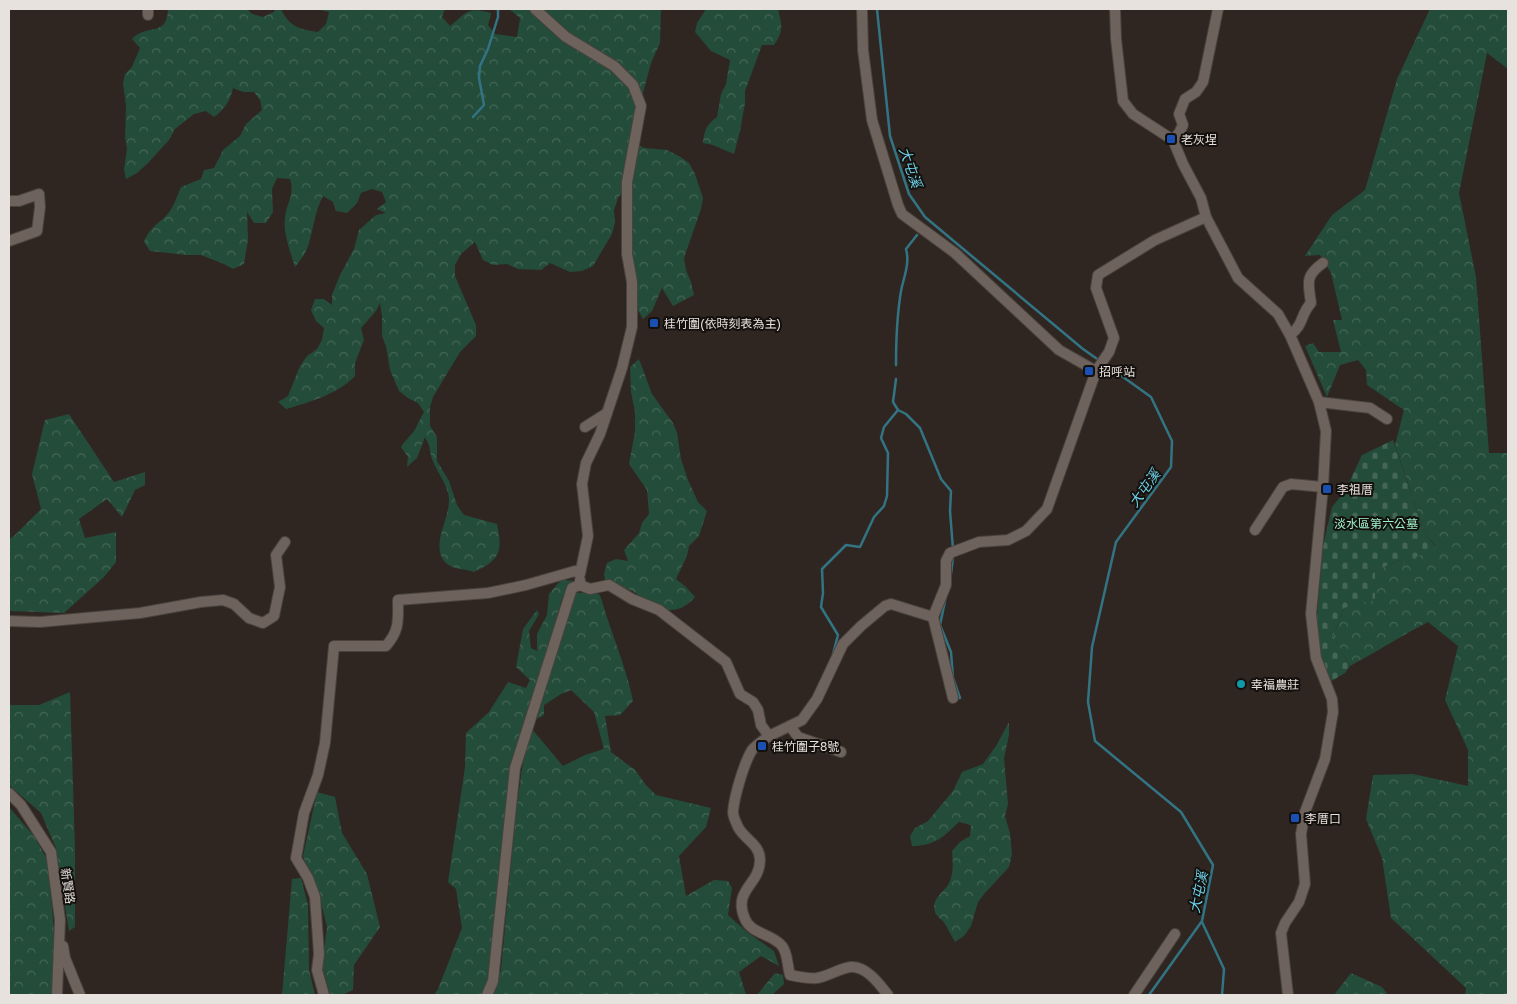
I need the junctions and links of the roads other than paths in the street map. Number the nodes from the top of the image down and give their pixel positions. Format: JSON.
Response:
{"nodes":[{"id":1,"x":535,"y":9,"type":"edge"},
{"id":2,"x":862,"y":9,"type":"edge"},
{"id":3,"x":1115,"y":9,"type":"edge"},
{"id":4,"x":1218,"y":9,"type":"edge"},
{"id":5,"x":1173,"y":140,"type":"junction"},
{"id":6,"x":9,"y":201,"type":"edge"},
{"id":7,"x":1206,"y":218,"type":"junction"},
{"id":8,"x":9,"y":241,"type":"edge"},
{"id":9,"x":1323,"y":263,"type":"dead end"},
{"id":10,"x":1290,"y":335,"type":"junction"},
{"id":11,"x":1097,"y":369,"type":"junction"},
{"id":12,"x":1319,"y":402,"type":"junction"},
{"id":13,"x":607,"y":414,"type":"junction"},
{"id":14,"x":1388,"y":419,"type":"dead end"},
{"id":15,"x":586,"y":427,"type":"dead end"},
{"id":16,"x":1323,"y":488,"type":"junction"},
{"id":17,"x":1255,"y":530,"type":"dead end"},
{"id":18,"x":285,"y":542,"type":"dead end"},
{"id":19,"x":580,"y":580,"type":"junction"},
{"id":20,"x":933,"y":617,"type":"junction"},
{"id":21,"x":9,"y":621,"type":"edge"},
{"id":22,"x":953,"y":698,"type":"dead end"},
{"id":23,"x":790,"y":726,"type":"junction"},
{"id":24,"x":770,"y":736,"type":"junction"},
{"id":25,"x":841,"y":752,"type":"dead end"},
{"id":26,"x":9,"y":793,"type":"edge"},
{"id":27,"x":60,"y":920,"type":"junction"},
{"id":28,"x":1175,"y":934,"type":"dead end"},
{"id":29,"x":57,"y":995,"type":"edge"},
{"id":30,"x":80,"y":995,"type":"edge"},
{"id":31,"x":324,"y":995,"type":"edge"},
{"id":32,"x":487,"y":995,"type":"edge"},
{"id":33,"x":888,"y":995,"type":"edge"},
{"id":34,"x":1134,"y":995,"type":"edge"},
{"id":35,"x":1288,"y":995,"type":"edge"}],
"edges":[{"from":1,"to":13,"type":"street"},
{"from":2,"to":11,"type":"street"},
{"from":3,"to":5,"type":"street"},
{"from":4,"to":5,"type":"street"},
{"from":5,"to":7,"type":"street"},
{"from":6,"to":8,"type":"street"},
{"from":7,"to":10,"type":"street"},
{"from":7,"to":11,"type":"street"},
{"from":9,"to":10,"type":"street"},
{"from":10,"to":12,"type":"street"},
{"from":11,"to":20,"type":"street"},
{"from":12,"to":14,"type":"street"},
{"from":12,"to":16,"type":"street"},
{"from":13,"to":15,"type":"street"},
{"from":13,"to":19,"type":"street"},
{"from":16,"to":17,"type":"street"},
{"from":16,"to":35,"type":"street"},
{"from":18,"to":21,"type":"street"},
{"from":19,"to":24,"type":"street"},
{"from":19,"to":31,"type":"street"},
{"from":19,"to":32,"type":"street"},
{"from":20,"to":22,"type":"street"},
{"from":20,"to":23,"type":"street"},
{"from":23,"to":24,"type":"street"},
{"from":23,"to":25,"type":"street"},
{"from":24,"to":33,"type":"street"},
{"from":26,"to":27,"type":"street","name":"新賢路"},
{"from":27,"to":29,"type":"street","name":"新賢路"},
{"from":27,"to":30,"type":"street"},
{"from":28,"to":34,"type":"street"}]}
